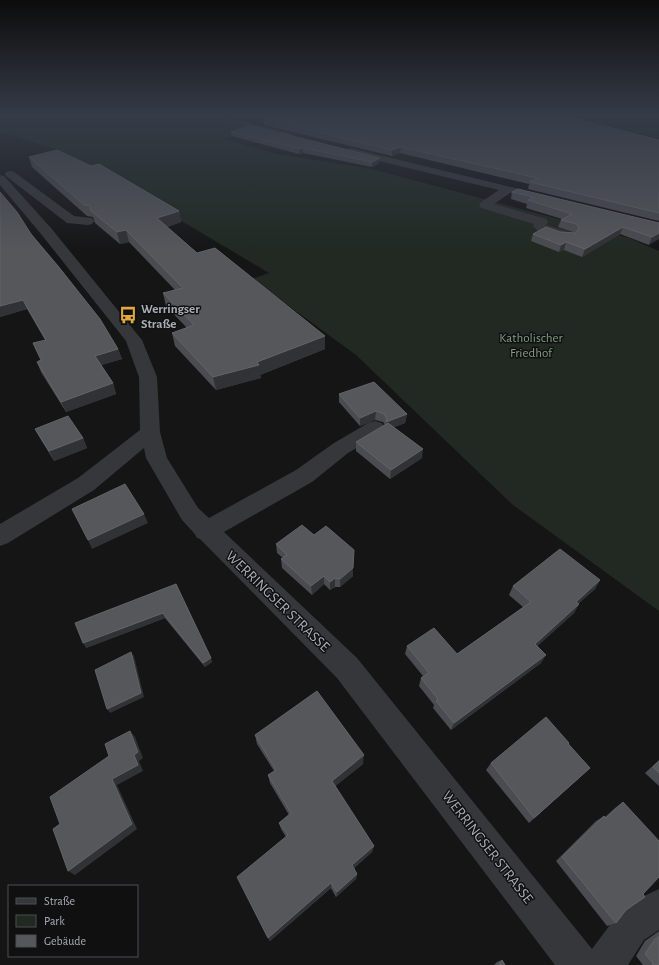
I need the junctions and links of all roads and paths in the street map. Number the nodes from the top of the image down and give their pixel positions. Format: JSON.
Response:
{"nodes":[{"id":1,"x":395,"y":161,"type":"edge"},
{"id":2,"x":0,"y":172,"type":"edge"},
{"id":3,"x":0,"y":178,"type":"edge"},
{"id":4,"x":509,"y":189,"type":"junction"},
{"id":5,"x":554,"y":200,"type":"edge"},
{"id":6,"x":88,"y":221,"type":"edge"},
{"id":7,"x":568,"y":236,"type":"edge"},
{"id":8,"x":375,"y":428,"type":"dead end"},
{"id":9,"x":150,"y":432,"type":"junction"},
{"id":10,"x":205,"y":531,"type":"junction"},
{"id":11,"x":0,"y":536,"type":"edge"},
{"id":12,"x":659,"y":908,"type":"edge"},
{"id":13,"x":580,"y":965,"type":"edge"},
{"id":14,"x":604,"y":965,"type":"edge"}],
"edges":[{"from":1,"to":4,"type":"street"},
{"from":2,"to":6,"type":"street"},
{"from":3,"to":9,"type":"street","name":"WERRINGSER STRASSE"},
{"from":4,"to":5,"type":"street"},
{"from":4,"to":7,"type":"street"},
{"from":8,"to":10,"type":"street"},
{"from":9,"to":10,"type":"street","name":"WERRINGSER STRASSE"},
{"from":9,"to":11,"type":"street"},
{"from":10,"to":13,"type":"street","name":"WERRINGSER STRASSE"},
{"from":12,"to":14,"type":"street"}]}
